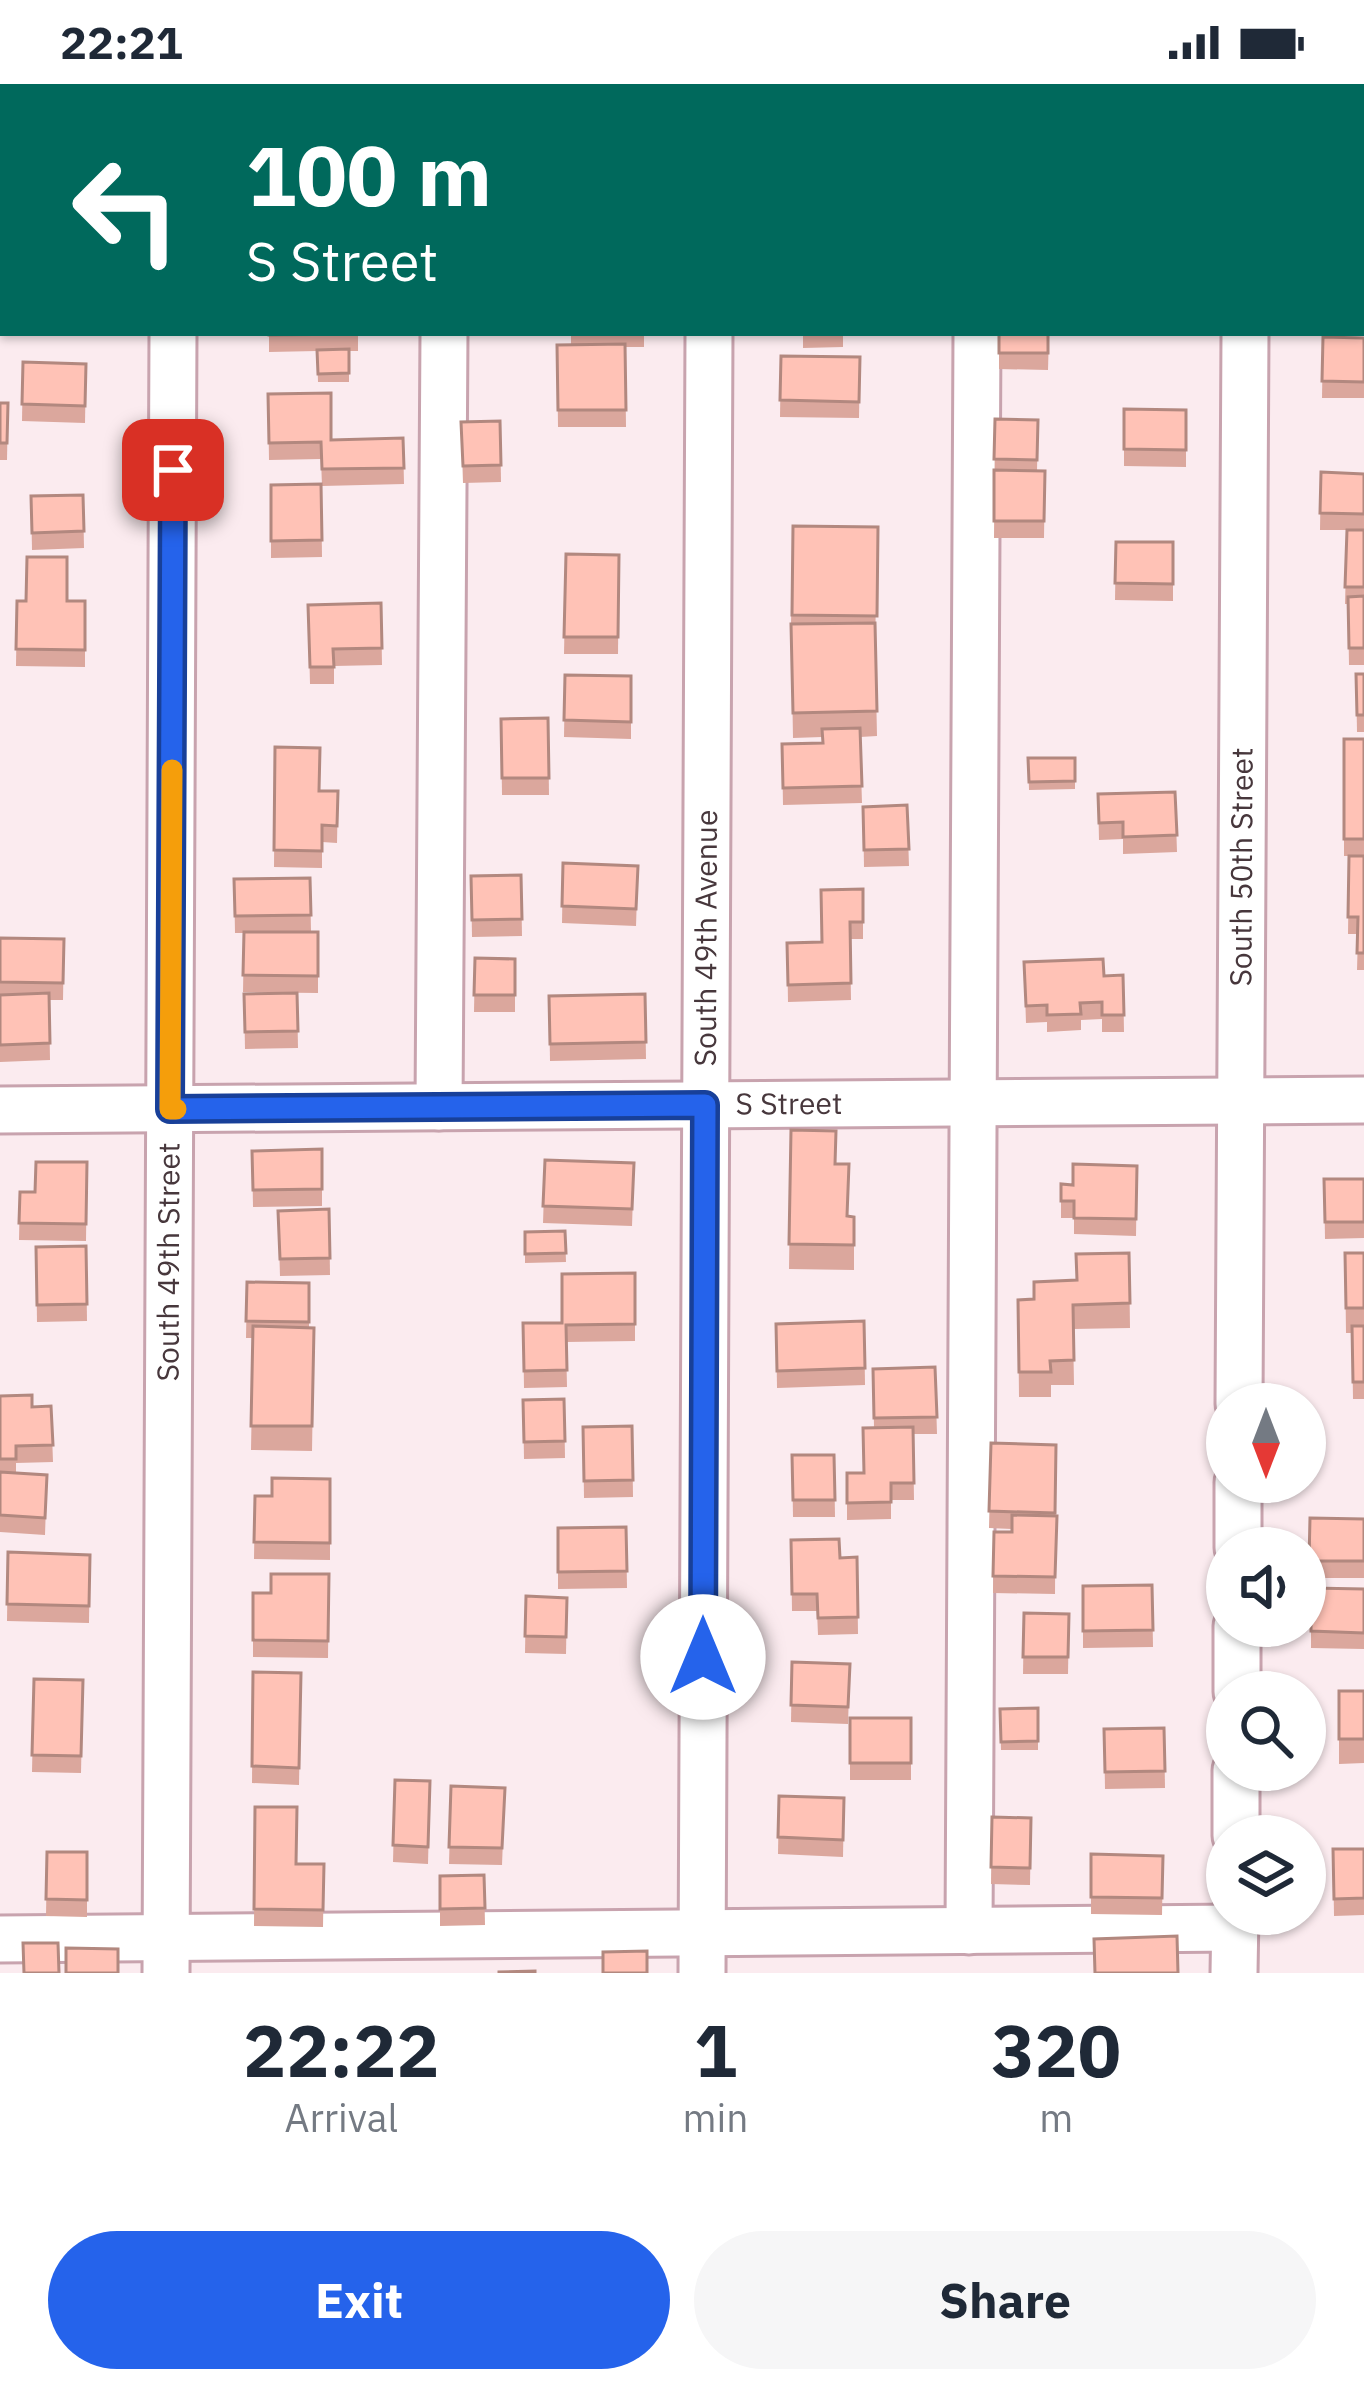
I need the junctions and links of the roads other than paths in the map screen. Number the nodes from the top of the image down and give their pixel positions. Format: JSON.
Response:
{"nodes":[{"id":1,"x":173,"y":336,"type":"edge"},
{"id":2,"x":444,"y":336,"type":"edge"},
{"id":3,"x":709,"y":336,"type":"edge"},
{"id":4,"x":977,"y":336,"type":"edge"},
{"id":5,"x":1245,"y":336,"type":"edge"},
{"id":6,"x":1364,"y":1100,"type":"edge"},
{"id":7,"x":1241,"y":1101,"type":"junction"},
{"id":8,"x":705,"y":1105,"type":"junction"},
{"id":9,"x":972,"y":1105,"type":"junction"},
{"id":10,"x":439,"y":1107,"type":"junction"},
{"id":11,"x":170,"y":1109,"type":"junction"},
{"id":12,"x":0,"y":1110,"type":"edge"},
{"id":13,"x":1239,"y":1383,"type":"edge"},
{"id":14,"x":969,"y":1931,"type":"junction"},
{"id":15,"x":1235,"y":1938,"type":"edge"},
{"id":16,"x":0,"y":1939,"type":"edge"},
{"id":17,"x":702,"y":1953,"type":"edge"},
{"id":18,"x":166,"y":1956,"type":"edge"}],
"edges":[{"from":1,"to":11,"type":"street","name":"South 49th Street"},
{"from":2,"to":10,"type":"street"},
{"from":3,"to":8,"type":"street","name":"South 49th Avenue"},
{"from":4,"to":9,"type":"street"},
{"from":5,"to":7,"type":"street","name":"South 50th Street"},
{"from":6,"to":7,"type":"street","name":"S Street"},
{"from":7,"to":9,"type":"street","name":"S Street"},
{"from":7,"to":13,"type":"street","name":"South 50th Street"},
{"from":8,"to":9,"type":"street","name":"S Street"},
{"from":8,"to":10,"type":"street","name":"S Street"},
{"from":8,"to":17,"type":"street","name":"South 49th Avenue"},
{"from":9,"to":14,"type":"street"},
{"from":10,"to":11,"type":"street","name":"S Street"},
{"from":11,"to":12,"type":"street","name":"S Street"},
{"from":11,"to":18,"type":"street","name":"South 49th Street"},
{"from":14,"to":15,"type":"street"},
{"from":14,"to":17,"type":"street"},
{"from":16,"to":18,"type":"street"},
{"from":17,"to":18,"type":"street"}]}
